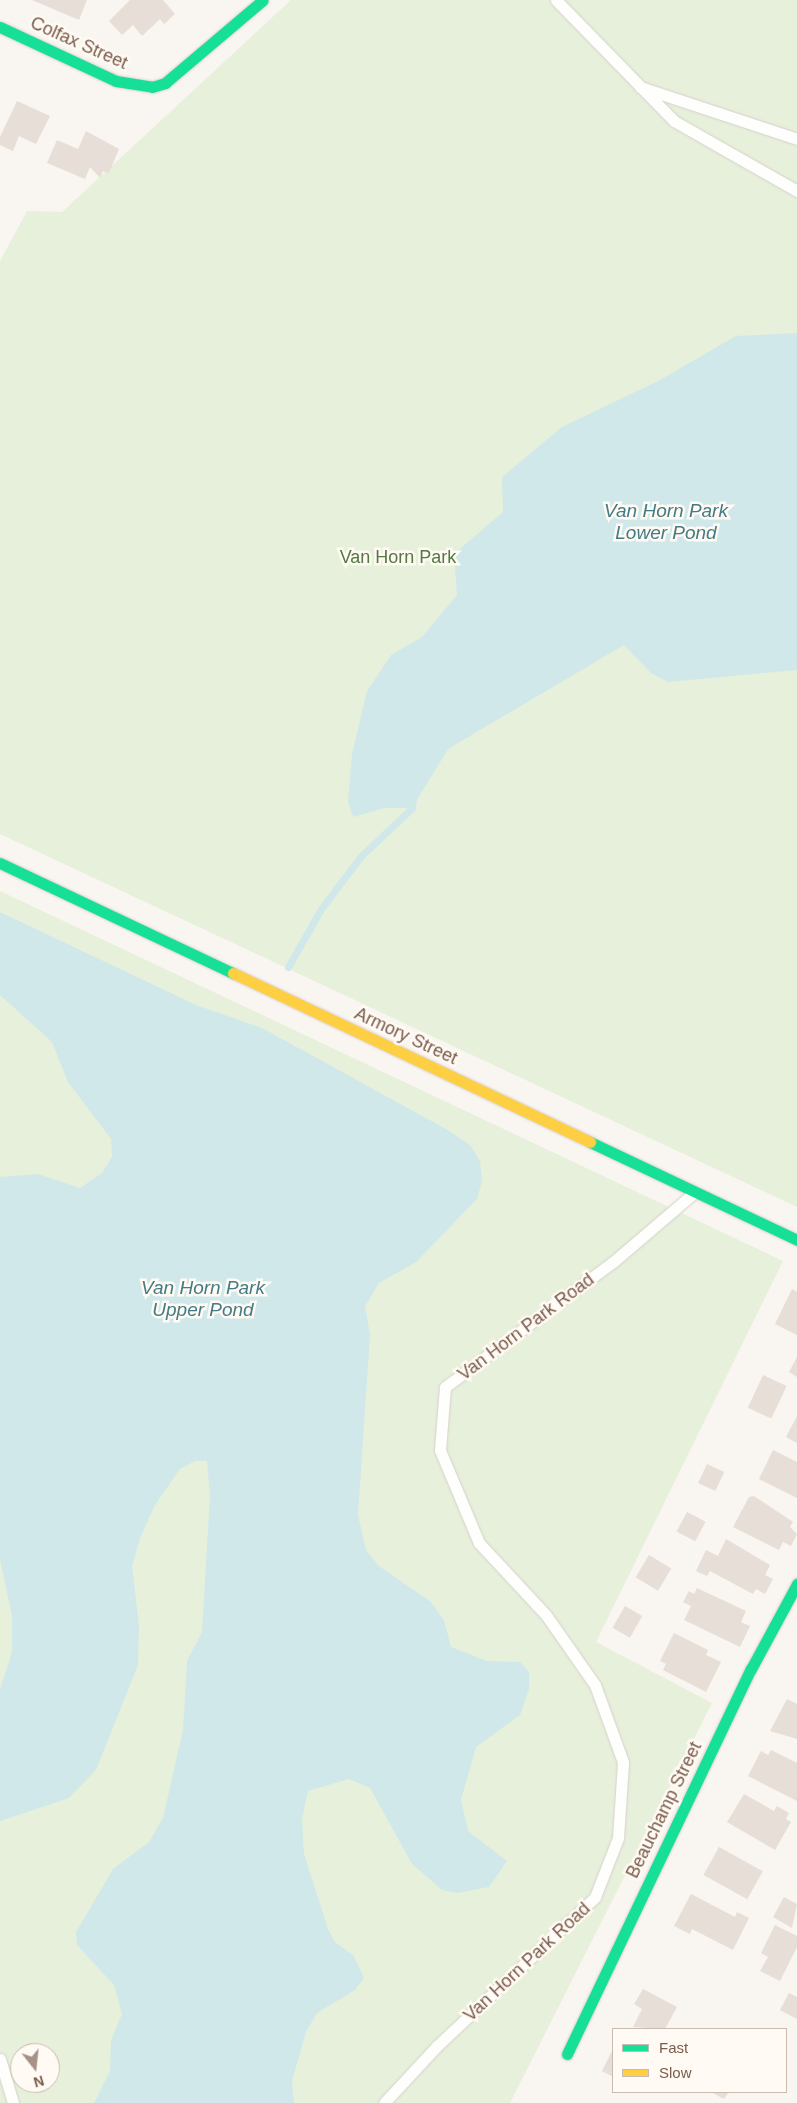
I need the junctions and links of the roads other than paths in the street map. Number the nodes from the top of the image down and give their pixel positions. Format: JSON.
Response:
{"nodes":[{"id":1,"x":263,"y":0,"type":"edge"},
{"id":2,"x":556,"y":0,"type":"edge"},
{"id":3,"x":0,"y":27,"type":"edge"},
{"id":4,"x":640,"y":87,"type":"junction"},
{"id":5,"x":797,"y":139,"type":"edge"},
{"id":6,"x":797,"y":192,"type":"edge"},
{"id":7,"x":0,"y":864,"type":"edge"},
{"id":8,"x":695,"y":1192,"type":"junction"},
{"id":9,"x":797,"y":1240,"type":"edge"},
{"id":10,"x":797,"y":1584,"type":"edge"},
{"id":11,"x":567,"y":2054,"type":"dead end"},
{"id":12,"x":0,"y":2059,"type":"edge"},
{"id":13,"x":13,"y":2103,"type":"edge"},
{"id":14,"x":384,"y":2103,"type":"edge"}],
"edges":[{"from":1,"to":3,"type":"main road","name":"Colfax Street"},
{"from":2,"to":4,"type":"lane"},
{"from":4,"to":5,"type":"lane"},
{"from":4,"to":6,"type":"lane"},
{"from":7,"to":8,"type":"main road","name":"Armory Street"},
{"from":8,"to":9,"type":"main road","name":"Armory Street"},
{"from":8,"to":14,"type":"lane","name":"Van Horn Park Road"},
{"from":10,"to":11,"type":"main road","name":"Beauchamp Street"},
{"from":12,"to":13,"type":"lane"}]}
